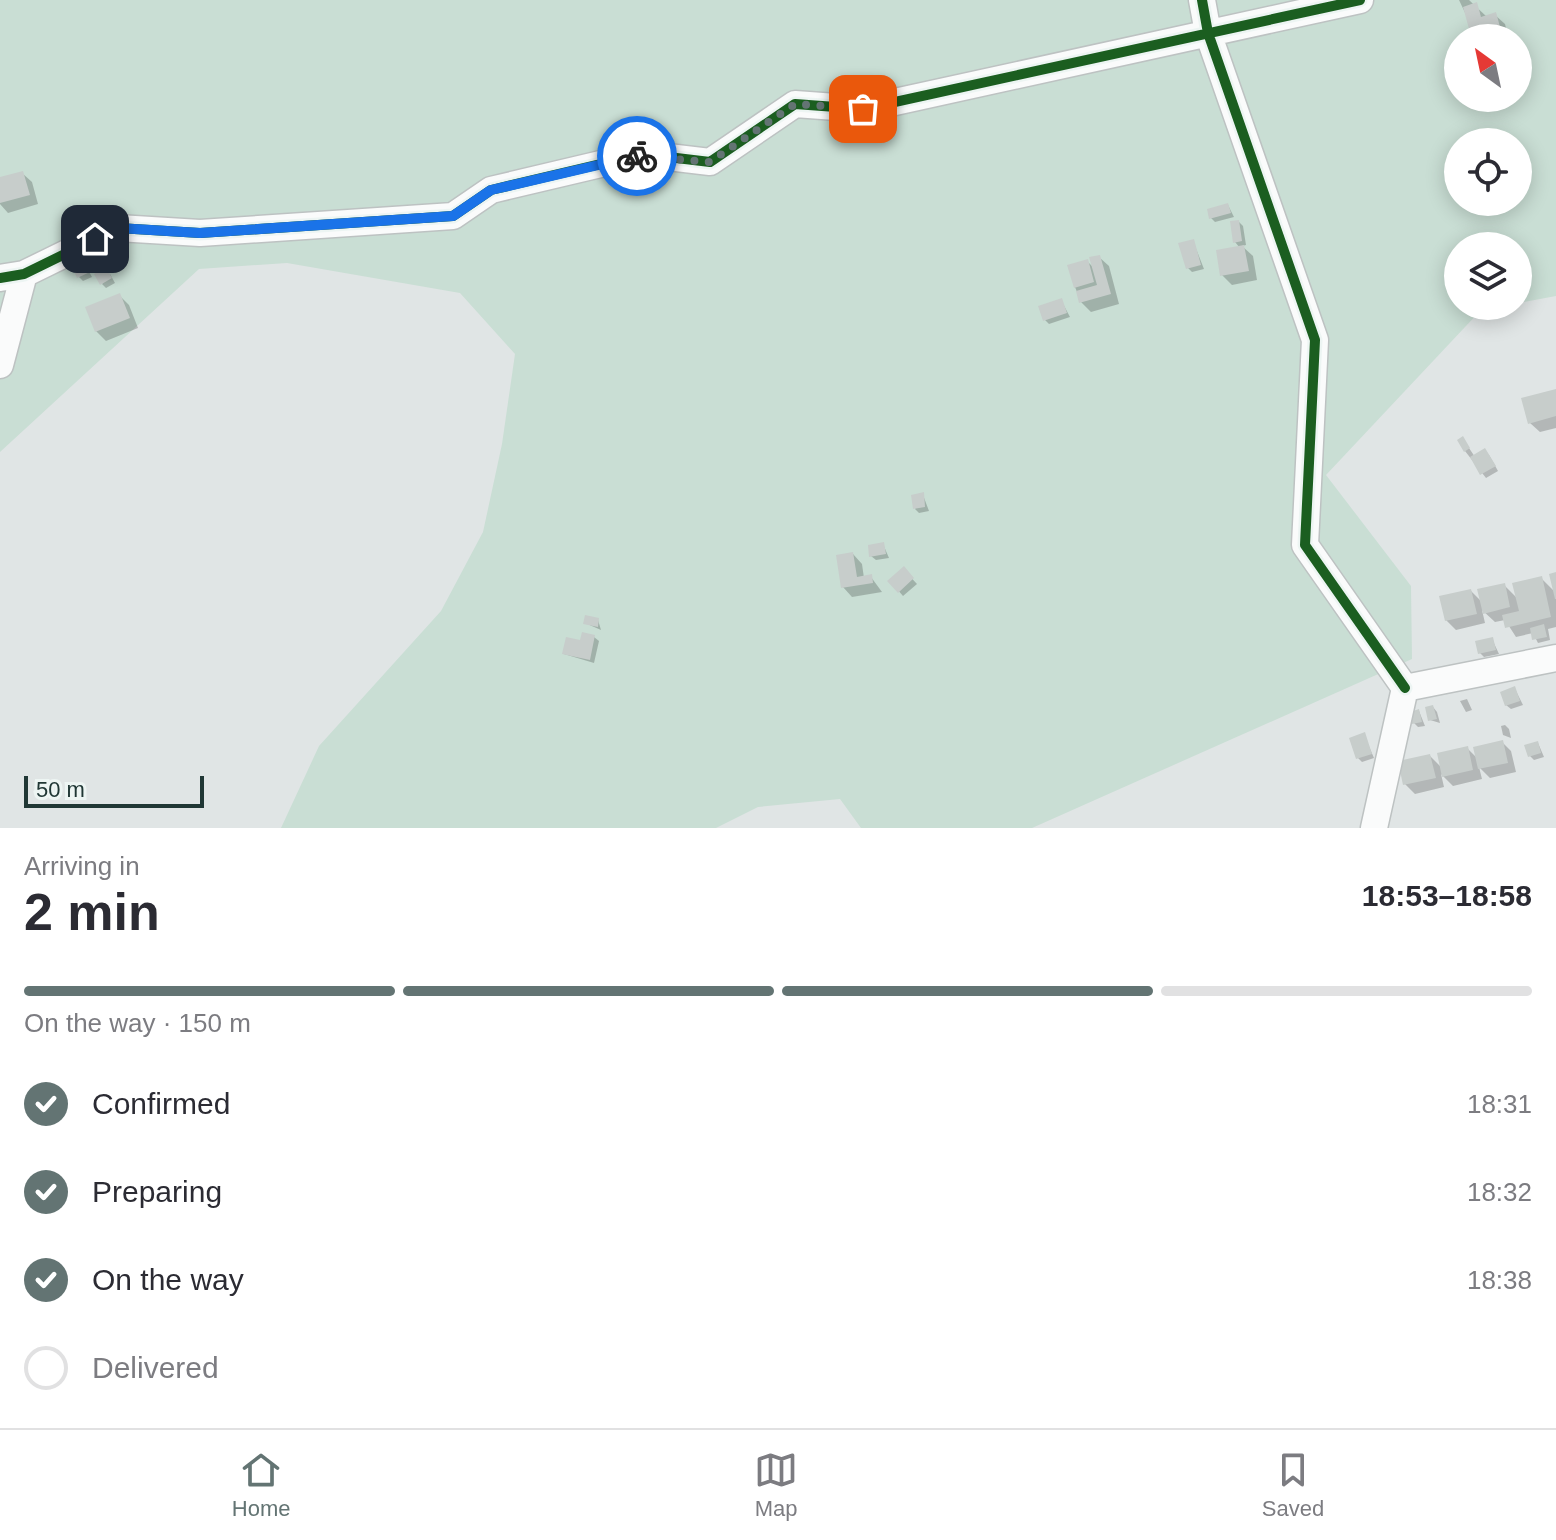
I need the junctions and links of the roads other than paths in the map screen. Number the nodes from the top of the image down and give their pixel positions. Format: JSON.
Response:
{"nodes":[{"id":1,"x":1202,"y":0,"type":"edge"},
{"id":2,"x":1360,"y":0,"type":"edge"},
{"id":3,"x":1208,"y":33,"type":"junction"},
{"id":4,"x":12,"y":276,"type":"edge"},
{"id":5,"x":0,"y":365,"type":"edge"},
{"id":6,"x":1556,"y":658,"type":"edge"},
{"id":7,"x":1405,"y":688,"type":"junction"},
{"id":8,"x":1374,"y":828,"type":"edge"}],
"edges":[{"from":1,"to":3,"type":"street"},
{"from":2,"to":3,"type":"street"},
{"from":3,"to":4,"type":"street"},
{"from":3,"to":7,"type":"street"},
{"from":4,"to":5,"type":"street"},
{"from":6,"to":7,"type":"street"},
{"from":7,"to":8,"type":"street"}]}
